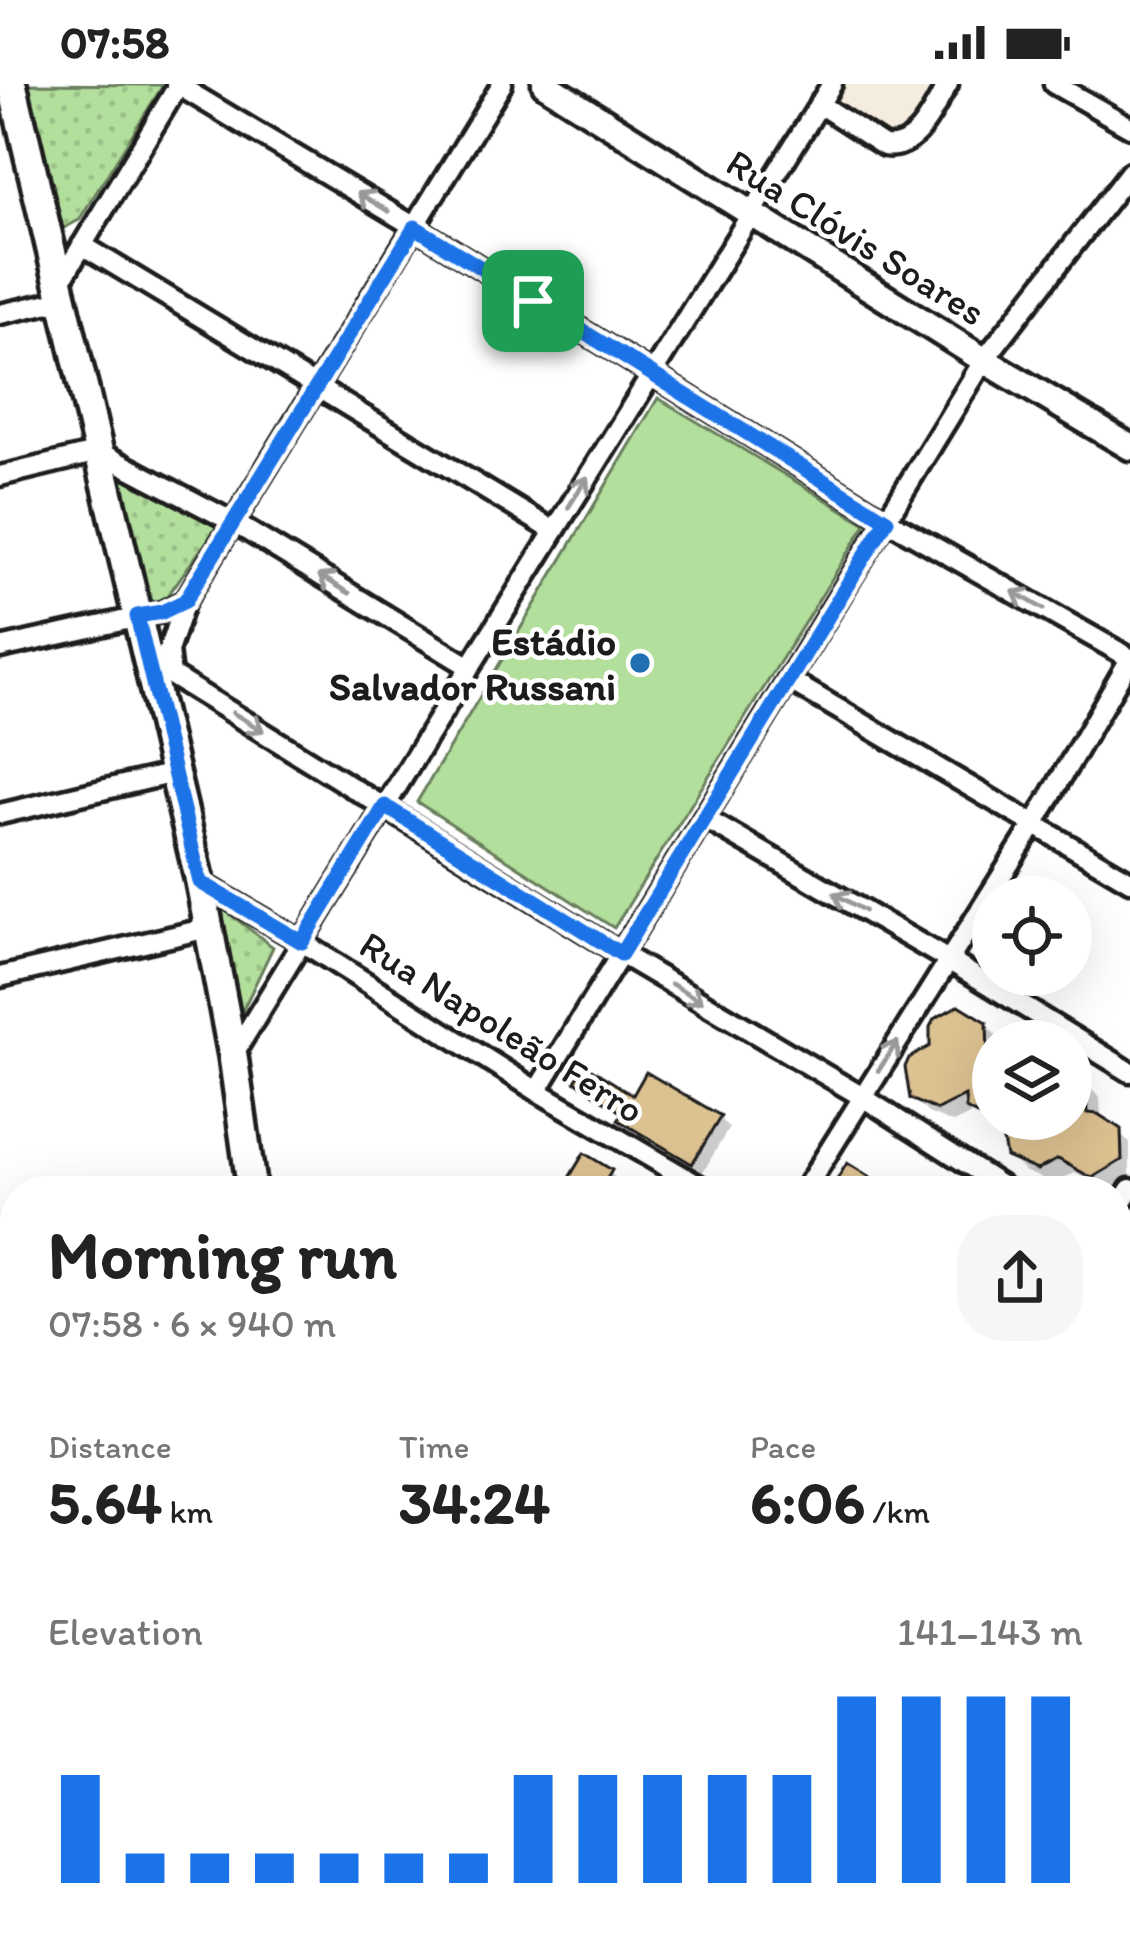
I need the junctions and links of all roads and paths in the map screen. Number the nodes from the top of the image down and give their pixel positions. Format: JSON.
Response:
{"nodes":[{"id":1,"x":12,"y":84,"type":"edge"},
{"id":2,"x":178,"y":84,"type":"edge"},
{"id":3,"x":502,"y":84,"type":"edge"},
{"id":4,"x":545,"y":84,"type":"edge"},
{"id":5,"x":832,"y":84,"type":"edge"},
{"id":6,"x":948,"y":84,"type":"edge"},
{"id":7,"x":1054,"y":84,"type":"edge"},
{"id":8,"x":819,"y":104,"type":"junction"},
{"id":9,"x":1130,"y":127,"type":"edge"},
{"id":10,"x":1130,"y":172,"type":"edge"},
{"id":11,"x":751,"y":213,"type":"junction"},
{"id":12,"x":415,"y":227,"type":"junction"},
{"id":13,"x":82,"y":244,"type":"junction"},
{"id":14,"x":61,"y":292,"type":"junction"},
{"id":15,"x":0,"y":314,"type":"edge"},
{"id":16,"x":984,"y":360,"type":"junction"},
{"id":17,"x":651,"y":375,"type":"junction"},
{"id":18,"x":316,"y":386,"type":"junction"},
{"id":19,"x":1130,"y":447,"type":"edge"},
{"id":20,"x":99,"y":452,"type":"junction"},
{"id":21,"x":0,"y":476,"type":"edge"},
{"id":22,"x":887,"y":520,"type":"junction"},
{"id":23,"x":233,"y":522,"type":"junction"},
{"id":24,"x":554,"y":531,"type":"junction"},
{"id":25,"x":185,"y":601,"type":"junction"},
{"id":26,"x":137,"y":616,"type":"junction"},
{"id":27,"x":0,"y":648,"type":"edge"},
{"id":28,"x":1130,"y":658,"type":"edge"},
{"id":29,"x":470,"y":667,"type":"junction"},
{"id":30,"x":160,"y":668,"type":"junction"},
{"id":31,"x":789,"y":680,"type":"junction"},
{"id":32,"x":174,"y":773,"type":"junction"},
{"id":33,"x":385,"y":806,"type":"junction"},
{"id":34,"x":0,"y":814,"type":"edge"},
{"id":35,"x":704,"y":818,"type":"junction"},
{"id":36,"x":1035,"y":823,"type":"junction"},
{"id":37,"x":1130,"y":880,"type":"edge"},
{"id":38,"x":200,"y":882,"type":"junction"},
{"id":39,"x":208,"y":928,"type":"junction"},
{"id":40,"x":302,"y":942,"type":"junction"},
{"id":41,"x":621,"y":954,"type":"junction"},
{"id":42,"x":950,"y":961,"type":"junction"},
{"id":43,"x":0,"y":977,"type":"edge"},
{"id":44,"x":232,"y":1056,"type":"junction"},
{"id":45,"x":1130,"y":1072,"type":"edge"},
{"id":46,"x":537,"y":1090,"type":"junction"},
{"id":47,"x":862,"y":1096,"type":"junction"},
{"id":48,"x":250,"y":1176,"type":"edge"},
{"id":49,"x":683,"y":1176,"type":"edge"},
{"id":50,"x":813,"y":1176,"type":"edge"},
{"id":51,"x":987,"y":1176,"type":"edge"}],
"edges":[{"from":1,"to":14,"type":"main road"},
{"from":12,"to":2,"type":"street","one_way":true},
{"from":2,"to":13,"type":"street"},
{"from":3,"to":12,"type":"street"},
{"from":4,"to":11,"type":"street","name":"Rua Clóvis Soares"},
{"from":5,"to":8,"type":"street"},
{"from":6,"to":8,"type":"street"},
{"from":7,"to":9,"type":"street"},
{"from":8,"to":11,"type":"street"},
{"from":10,"to":16,"type":"street"},
{"from":11,"to":16,"type":"street","name":"Rua Clóvis Soares"},
{"from":11,"to":17,"type":"street"},
{"from":12,"to":17,"type":"street"},
{"from":12,"to":18,"type":"street"},
{"from":13,"to":14,"type":"street"},
{"from":13,"to":18,"type":"street"},
{"from":14,"to":15,"type":"street"},
{"from":14,"to":20,"type":"main road"},
{"from":16,"to":19,"type":"street","name":"Rua Clóvis Soares"},
{"from":16,"to":22,"type":"street"},
{"from":17,"to":22,"type":"street"},
{"from":24,"to":17,"type":"street","one_way":true},
{"from":18,"to":23,"type":"street"},
{"from":18,"to":24,"type":"street"},
{"from":20,"to":21,"type":"street"},
{"from":20,"to":23,"type":"street"},
{"from":20,"to":26,"type":"main road"},
{"from":28,"to":22,"type":"street","one_way":true},
{"from":22,"to":31,"type":"street"},
{"from":23,"to":25,"type":"street"},
{"from":29,"to":23,"type":"street","one_way":true},
{"from":24,"to":29,"type":"street"},
{"from":25,"to":26,"type":"street"},
{"from":25,"to":30,"type":"street"},
{"from":26,"to":27,"type":"street"},
{"from":26,"to":30,"type":"main road"},
{"from":28,"to":36,"type":"street"},
{"from":29,"to":33,"type":"street"},
{"from":30,"to":32,"type":"main road"},
{"from":30,"to":33,"type":"street","one_way":true},
{"from":31,"to":35,"type":"street"},
{"from":31,"to":36,"type":"street"},
{"from":32,"to":34,"type":"street"},
{"from":32,"to":38,"type":"main road"},
{"from":33,"to":40,"type":"street"},
{"from":33,"to":41,"type":"street"},
{"from":35,"to":41,"type":"street"},
{"from":42,"to":35,"type":"street","one_way":true},
{"from":36,"to":37,"type":"street"},
{"from":36,"to":42,"type":"street"},
{"from":38,"to":39,"type":"main road"},
{"from":38,"to":40,"type":"street","name":"Rua Napoleão Ferro"},
{"from":39,"to":43,"type":"street"},
{"from":39,"to":44,"type":"main road"},
{"from":40,"to":44,"type":"street"},
{"from":40,"to":46,"type":"street","name":"Rua Napoleão Ferro"},
{"from":41,"to":46,"type":"street"},
{"from":41,"to":47,"type":"street","one_way":true},
{"from":42,"to":45,"type":"street"},
{"from":47,"to":42,"type":"street","one_way":true},
{"from":44,"to":48,"type":"main road"},
{"from":46,"to":49,"type":"street","name":"Rua Napoleão Ferro"},
{"from":47,"to":50,"type":"street"},
{"from":47,"to":51,"type":"street"}]}
